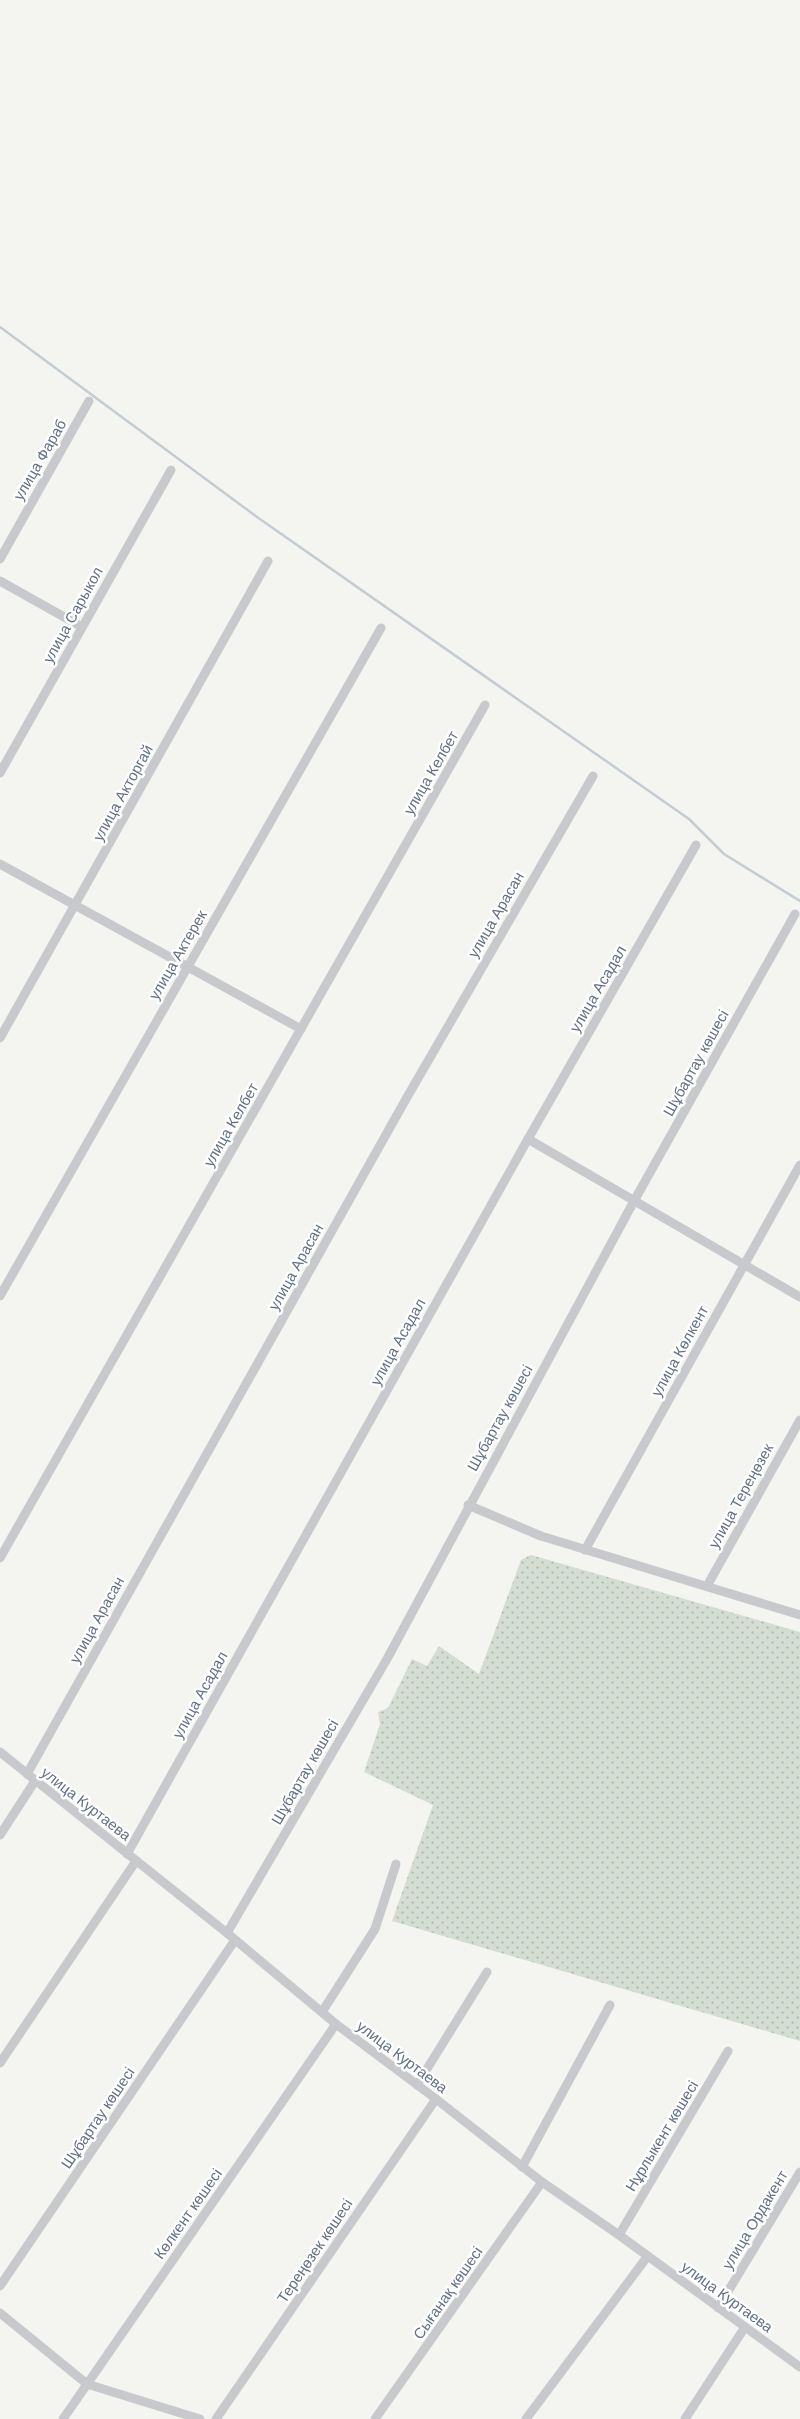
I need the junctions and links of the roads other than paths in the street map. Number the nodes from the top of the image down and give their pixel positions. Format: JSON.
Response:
{"nodes":[{"id":1,"x":90,"y":401,"type":"dead end"},
{"id":2,"x":171,"y":470,"type":"dead end"},
{"id":3,"x":0,"y":559,"type":"edge"},
{"id":4,"x":268,"y":561,"type":"dead end"},
{"id":5,"x":0,"y":581,"type":"edge"},
{"id":6,"x":82,"y":627,"type":"junction"},
{"id":7,"x":381,"y":628,"type":"dead end"},
{"id":8,"x":485,"y":705,"type":"dead end"},
{"id":9,"x":0,"y":773,"type":"edge"},
{"id":10,"x":593,"y":776,"type":"dead end"},
{"id":11,"x":696,"y":845,"type":"dead end"},
{"id":12,"x":0,"y":864,"type":"edge"},
{"id":13,"x":75,"y":907,"type":"junction"},
{"id":14,"x":794,"y":914,"type":"dead end"},
{"id":15,"x":187,"y":966,"type":"junction"},
{"id":16,"x":301,"y":1029,"type":"junction"},
{"id":17,"x":0,"y":1038,"type":"edge"},
{"id":18,"x":528,"y":1139,"type":"junction"},
{"id":19,"x":800,"y":1165,"type":"edge"},
{"id":20,"x":634,"y":1201,"type":"junction"},
{"id":21,"x":744,"y":1265,"type":"junction"},
{"id":22,"x":0,"y":1296,"type":"edge"},
{"id":23,"x":800,"y":1297,"type":"edge"},
{"id":24,"x":800,"y":1420,"type":"edge"},
{"id":25,"x":468,"y":1505,"type":"junction"},
{"id":26,"x":585,"y":1550,"type":"junction"},
{"id":27,"x":0,"y":1558,"type":"edge"},
{"id":28,"x":707,"y":1586,"type":"junction"},
{"id":29,"x":800,"y":1615,"type":"edge"},
{"id":30,"x":0,"y":1752,"type":"edge"},
{"id":31,"x":27,"y":1774,"type":"junction"},
{"id":32,"x":35,"y":1781,"type":"junction"},
{"id":33,"x":0,"y":1835,"type":"edge"},
{"id":34,"x":127,"y":1854,"type":"junction"},
{"id":35,"x":136,"y":1861,"type":"junction"},
{"id":36,"x":396,"y":1864,"type":"dead end"},
{"id":37,"x":227,"y":1933,"type":"junction"},
{"id":38,"x":235,"y":1940,"type":"junction"},
{"id":39,"x":487,"y":1972,"type":"dead end"},
{"id":40,"x":610,"y":2005,"type":"dead end"},
{"id":41,"x":322,"y":2012,"type":"junction"},
{"id":42,"x":336,"y":2024,"type":"junction"},
{"id":43,"x":728,"y":2051,"type":"dead end"},
{"id":44,"x":0,"y":2063,"type":"edge"},
{"id":45,"x":417,"y":2085,"type":"junction"},
{"id":46,"x":436,"y":2099,"type":"junction"},
{"id":47,"x":522,"y":2167,"type":"junction"},
{"id":48,"x":800,"y":2172,"type":"edge"},
{"id":49,"x":542,"y":2182,"type":"junction"},
{"id":50,"x":619,"y":2235,"type":"junction"},
{"id":51,"x":647,"y":2257,"type":"junction"},
{"id":52,"x":0,"y":2286,"type":"edge"},
{"id":53,"x":718,"y":2308,"type":"junction"},
{"id":54,"x":0,"y":2313,"type":"edge"},
{"id":55,"x":745,"y":2327,"type":"junction"},
{"id":56,"x":800,"y":2367,"type":"edge"},
{"id":57,"x":87,"y":2384,"type":"junction"},
{"id":58,"x":63,"y":2419,"type":"edge"},
{"id":59,"x":200,"y":2419,"type":"edge"},
{"id":60,"x":216,"y":2419,"type":"edge"},
{"id":61,"x":375,"y":2419,"type":"edge"},
{"id":62,"x":526,"y":2419,"type":"edge"},
{"id":63,"x":685,"y":2419,"type":"edge"}],
"edges":[{"from":1,"to":3,"type":"street","name":"улица Фараб"},
{"from":2,"to":6,"type":"street","name":"улица Сарыкол"},
{"from":4,"to":13,"type":"street","name":"улица Акторгай"},
{"from":5,"to":6,"type":"street"},
{"from":6,"to":9,"type":"street","name":"улица Сарыкол"},
{"from":7,"to":15,"type":"street","name":"улица Актерек"},
{"from":8,"to":16,"type":"street","name":"улица Келбет"},
{"from":10,"to":31,"type":"street","name":"улица Арасан"},
{"from":11,"to":18,"type":"street","name":"улица Асадал"},
{"from":12,"to":13,"type":"street"},
{"from":13,"to":15,"type":"street"},
{"from":13,"to":17,"type":"street","name":"улица Акторгай"},
{"from":14,"to":20,"type":"street","name":"Шұбартау көшесі"},
{"from":15,"to":16,"type":"street"},
{"from":15,"to":22,"type":"street","name":"улица Актерек"},
{"from":16,"to":27,"type":"street","name":"улица Келбет"},
{"from":18,"to":20,"type":"street"},
{"from":18,"to":34,"type":"street","name":"улица Асадал"},
{"from":19,"to":21,"type":"street","name":"улица Көлкент"},
{"from":20,"to":21,"type":"street"},
{"from":20,"to":25,"type":"street","name":"Шұбартау көшесі"},
{"from":21,"to":23,"type":"street"},
{"from":21,"to":26,"type":"street","name":"улица Көлкент"},
{"from":24,"to":28,"type":"street","name":"улица Тереңөзек"},
{"from":25,"to":26,"type":"street"},
{"from":25,"to":37,"type":"street","name":"Шұбартау көшесі"},
{"from":26,"to":28,"type":"street"},
{"from":28,"to":29,"type":"street"},
{"from":30,"to":31,"type":"street","name":"улица Куртаева"},
{"from":31,"to":32,"type":"street","name":"улица Куртаева"},
{"from":32,"to":33,"type":"street"},
{"from":32,"to":34,"type":"street","name":"улица Куртаева"},
{"from":34,"to":35,"type":"street","name":"улица Куртаева"},
{"from":35,"to":37,"type":"street","name":"улица Куртаева"},
{"from":35,"to":44,"type":"street"},
{"from":36,"to":41,"type":"street"},
{"from":37,"to":38,"type":"street","name":"улица Куртаева"},
{"from":38,"to":41,"type":"street","name":"улица Куртаева"},
{"from":38,"to":52,"type":"street","name":"Шұбартау көшесі"},
{"from":39,"to":45,"type":"street"},
{"from":40,"to":47,"type":"street"},
{"from":41,"to":42,"type":"street","name":"улица Куртаева"},
{"from":42,"to":45,"type":"street","name":"улица Куртаева"},
{"from":42,"to":57,"type":"street","name":"Көлкент көшесі"},
{"from":43,"to":50,"type":"street","name":"Нұрлыкент көшесі"},
{"from":45,"to":46,"type":"street","name":"улица Куртаева"},
{"from":46,"to":47,"type":"street","name":"улица Куртаева"},
{"from":46,"to":60,"type":"street","name":"Тереңөзек көшесі"},
{"from":47,"to":49,"type":"street","name":"улица Куртаева"},
{"from":48,"to":53,"type":"street","name":"улица Ордакент"},
{"from":49,"to":50,"type":"street","name":"улица Куртаева"},
{"from":49,"to":61,"type":"street","name":"Сығанақ көшесі"},
{"from":50,"to":51,"type":"street","name":"улица Куртаева"},
{"from":51,"to":53,"type":"street","name":"улица Куртаева"},
{"from":51,"to":62,"type":"street"},
{"from":53,"to":55,"type":"street","name":"улица Куртаева"},
{"from":54,"to":57,"type":"street"},
{"from":55,"to":56,"type":"street","name":"улица Куртаева"},
{"from":55,"to":63,"type":"street"},
{"from":57,"to":58,"type":"street","name":"Көлкент көшесі"},
{"from":57,"to":59,"type":"street"}]}
